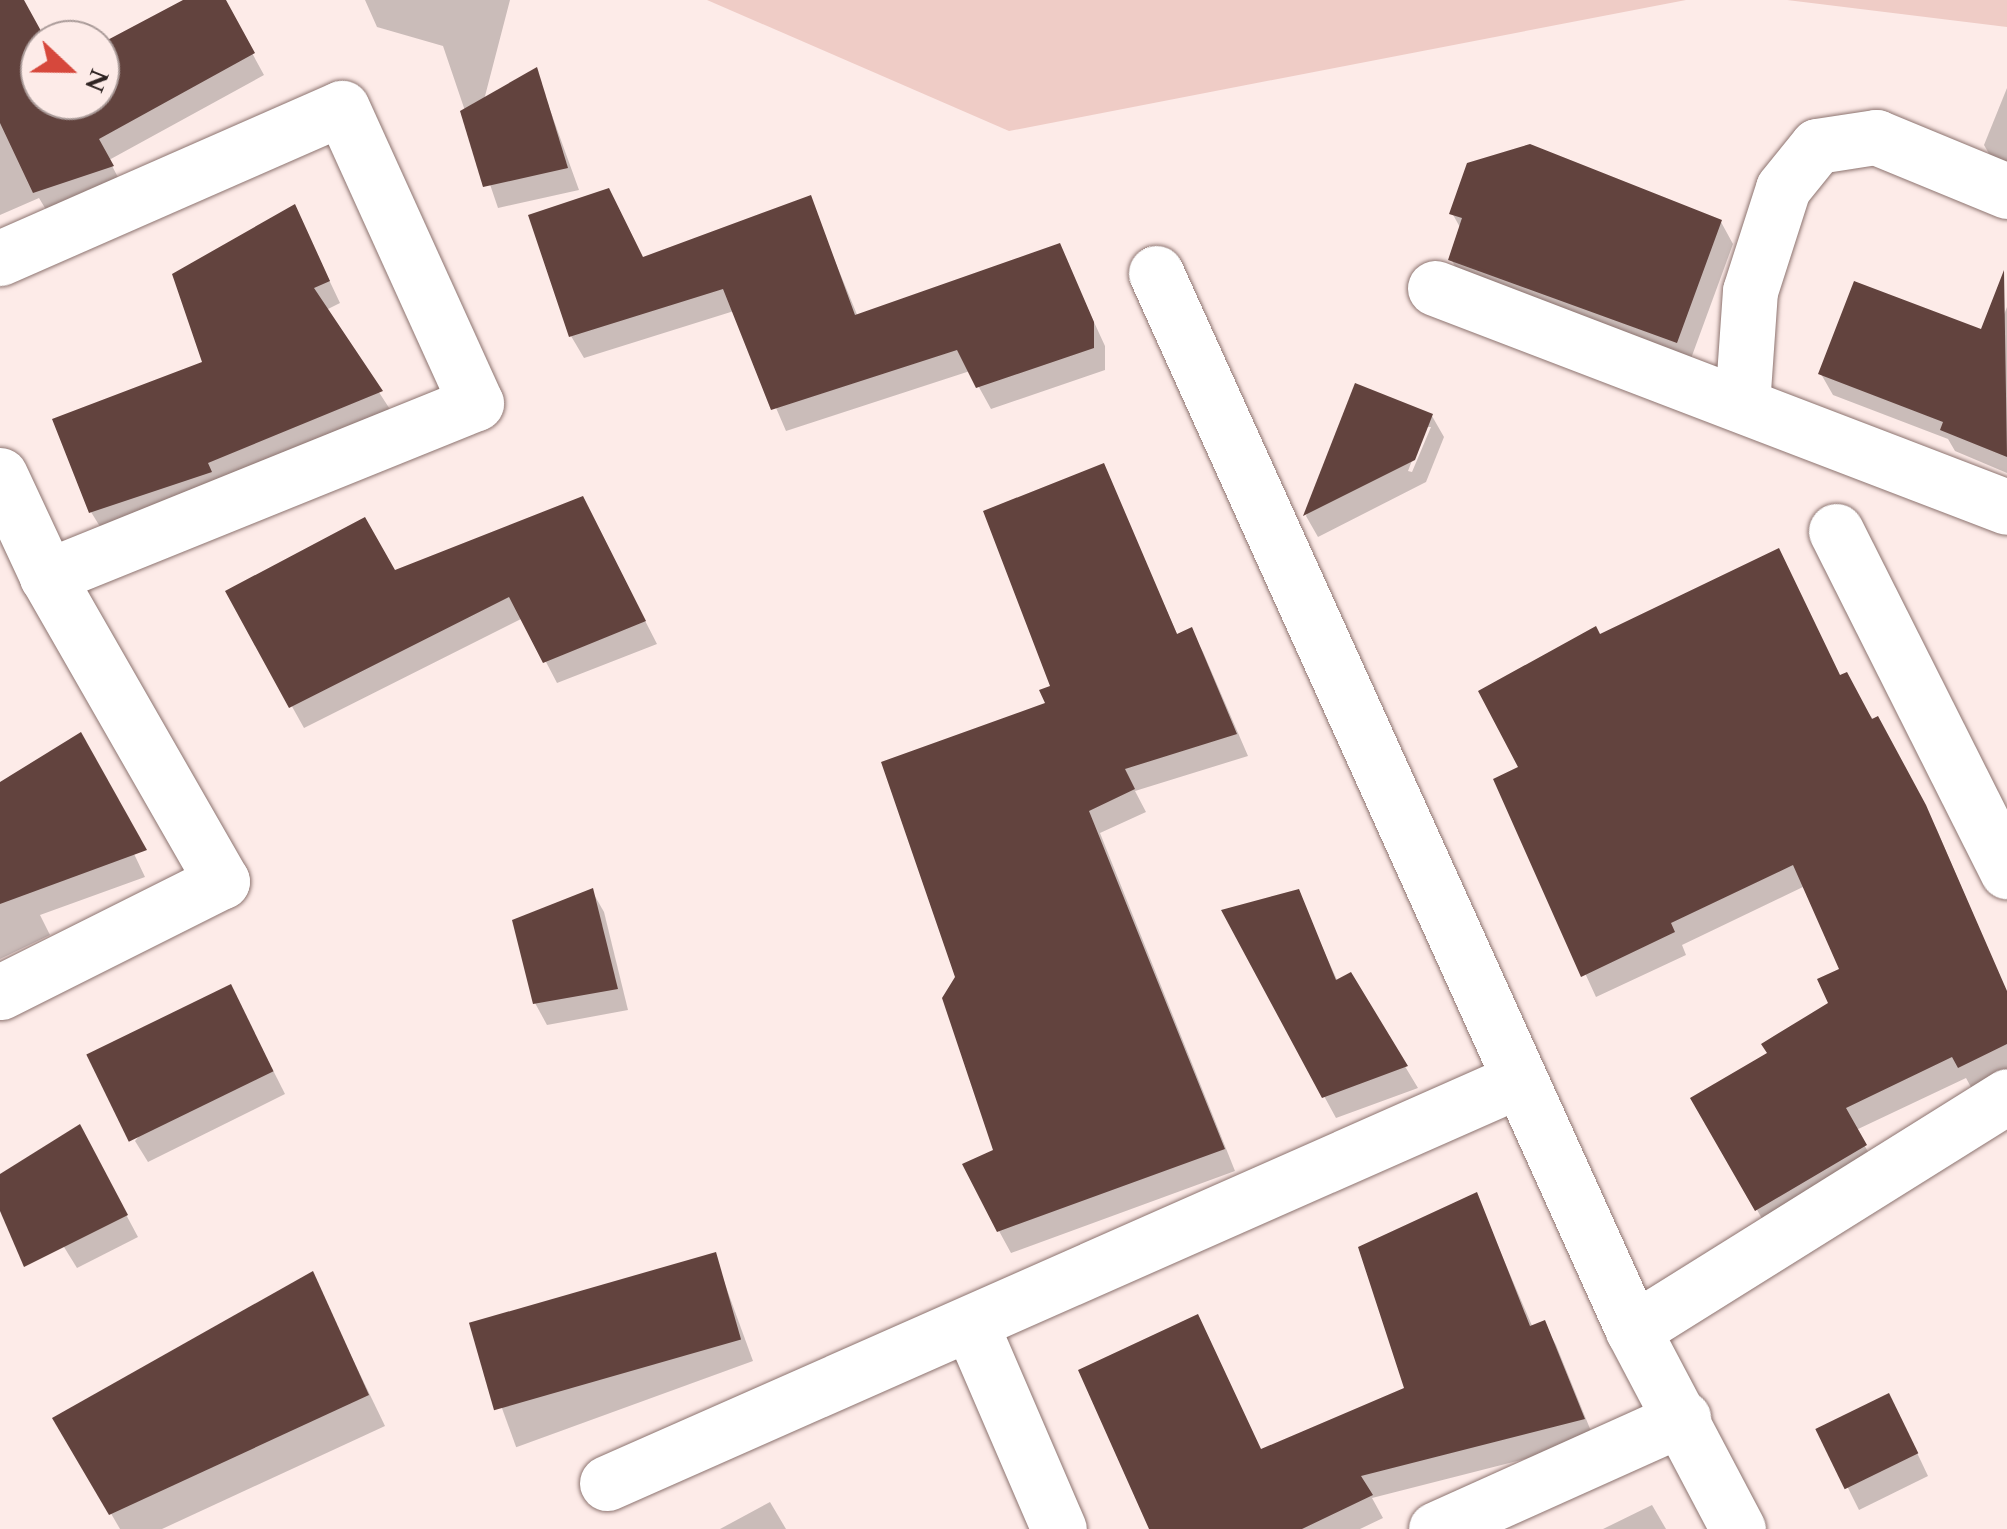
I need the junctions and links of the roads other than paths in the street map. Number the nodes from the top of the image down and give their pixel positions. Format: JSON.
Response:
{"nodes":[{"id":1,"x":2007,"y":191,"type":"edge"},
{"id":2,"x":0,"y":258,"type":"edge"},
{"id":3,"x":1156,"y":274,"type":"dead end"},
{"id":4,"x":1436,"y":288,"type":"dead end"},
{"id":5,"x":1742,"y":404,"type":"junction"},
{"id":6,"x":0,"y":475,"type":"edge"},
{"id":7,"x":2007,"y":507,"type":"edge"},
{"id":8,"x":1836,"y":532,"type":"dead end"},
{"id":9,"x":48,"y":576,"type":"junction"},
{"id":10,"x":2007,"y":871,"type":"edge"},
{"id":11,"x":0,"y":992,"type":"edge"},
{"id":12,"x":1520,"y":1080,"type":"junction"},
{"id":13,"x":2007,"y":1096,"type":"edge"},
{"id":14,"x":972,"y":1325,"type":"junction"},
{"id":15,"x":1633,"y":1330,"type":"junction"},
{"id":16,"x":1683,"y":1418,"type":"junction"},
{"id":17,"x":607,"y":1483,"type":"dead end"},
{"id":18,"x":1059,"y":1529,"type":"edge"},
{"id":19,"x":1436,"y":1529,"type":"edge"},
{"id":20,"x":1738,"y":1529,"type":"edge"}],
"edges":[{"from":1,"to":5,"type":"street"},
{"from":2,"to":9,"type":"street"},
{"from":3,"to":12,"type":"street"},
{"from":4,"to":5,"type":"street"},
{"from":5,"to":7,"type":"street"},
{"from":6,"to":9,"type":"street"},
{"from":8,"to":10,"type":"street"},
{"from":9,"to":11,"type":"street"},
{"from":12,"to":14,"type":"street"},
{"from":12,"to":15,"type":"street"},
{"from":13,"to":15,"type":"street"},
{"from":14,"to":17,"type":"street"},
{"from":14,"to":18,"type":"street"},
{"from":15,"to":16,"type":"street"},
{"from":16,"to":19,"type":"street"},
{"from":16,"to":20,"type":"street"}]}
